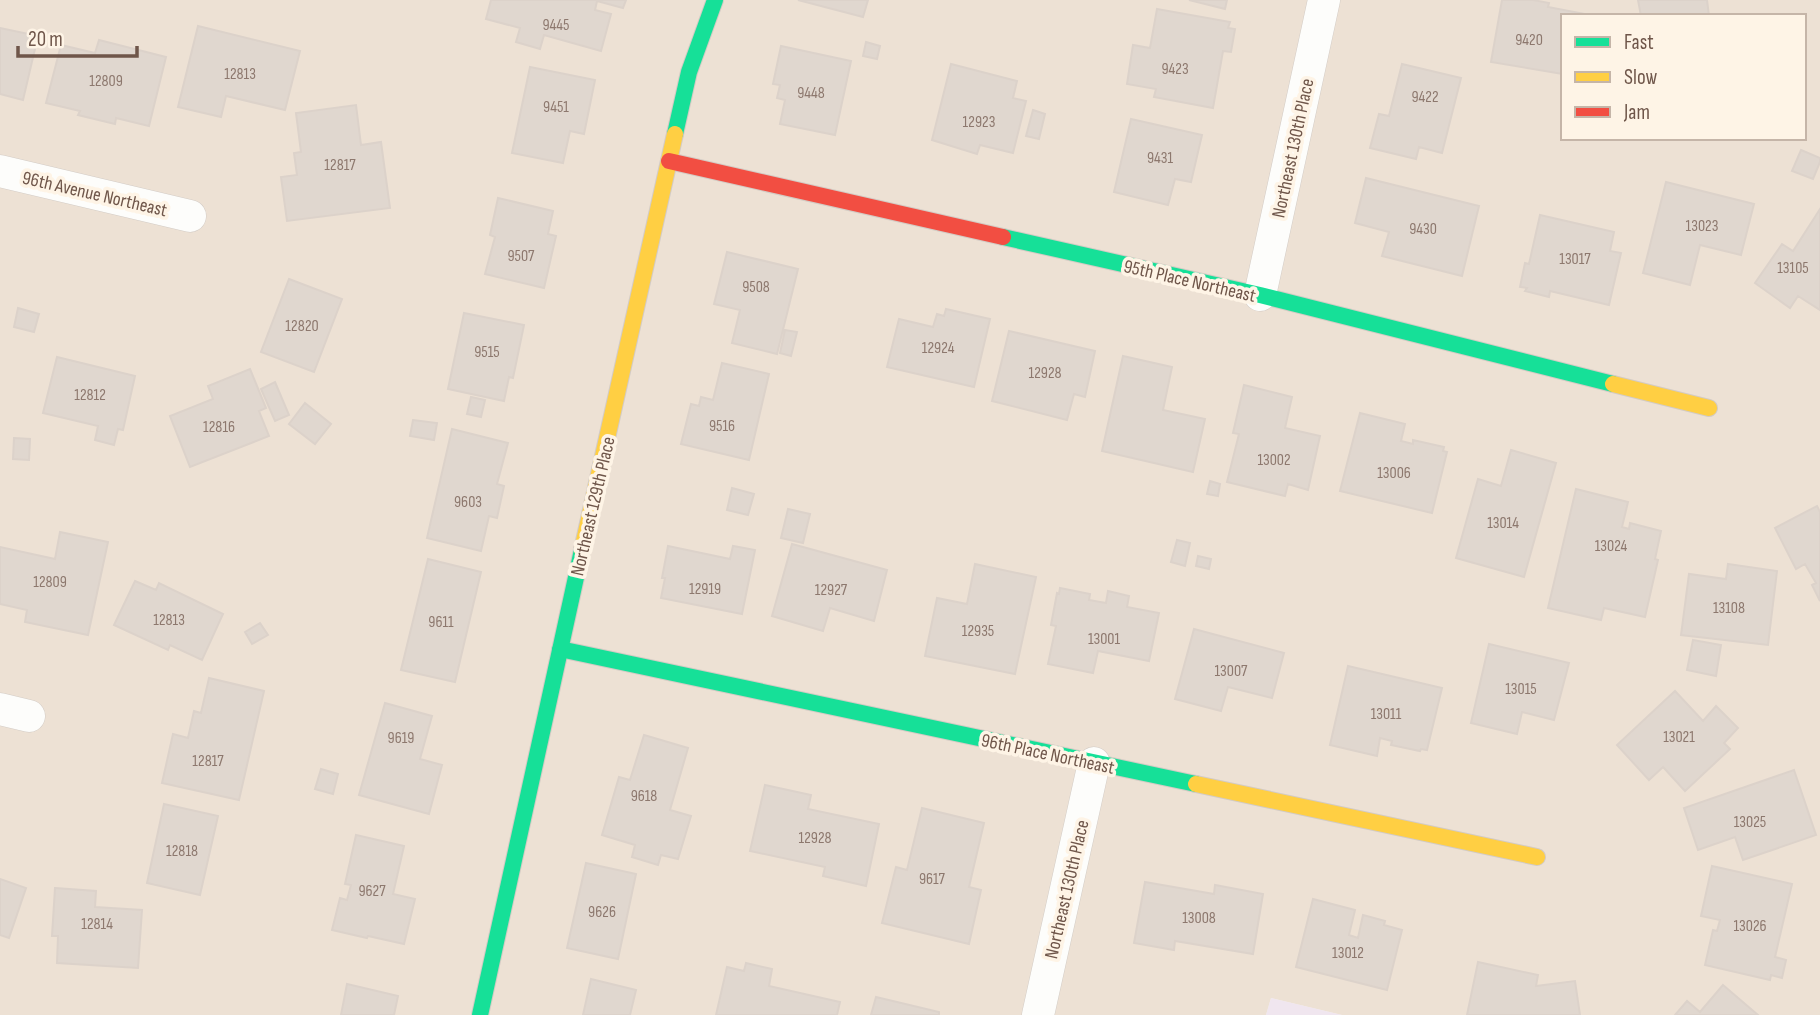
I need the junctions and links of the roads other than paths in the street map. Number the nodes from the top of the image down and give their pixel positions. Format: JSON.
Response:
{"nodes":[{"id":1,"x":715,"y":0,"type":"edge"},
{"id":2,"x":1324,"y":0,"type":"edge"},
{"id":3,"x":669,"y":161,"type":"junction"},
{"id":4,"x":0,"y":171,"type":"edge"},
{"id":5,"x":190,"y":216,"type":"dead end"},
{"id":6,"x":1261,"y":295,"type":"junction"},
{"id":7,"x":1709,"y":408,"type":"dead end"},
{"id":8,"x":559,"y":649,"type":"junction"},
{"id":9,"x":1094,"y":763,"type":"junction"},
{"id":10,"x":1537,"y":857,"type":"dead end"},
{"id":11,"x":480,"y":1015,"type":"edge"},
{"id":12,"x":1038,"y":1015,"type":"edge"}],
"edges":[{"from":1,"to":3,"type":"street","name":"Northeast 129th Place"},
{"from":2,"to":6,"type":"street","name":"Northeast 130th Place"},
{"from":3,"to":6,"type":"street","name":"95th Place Northeast"},
{"from":3,"to":8,"type":"street","name":"Northeast 129th Place"},
{"from":4,"to":5,"type":"street","name":"96th Avenue Northeast"},
{"from":6,"to":7,"type":"street","name":"95th Place Northeast"},
{"from":8,"to":9,"type":"street","name":"96th Place Northeast"},
{"from":8,"to":11,"type":"street","name":"Northeast 129th Place"},
{"from":9,"to":10,"type":"street","name":"96th Place Northeast"},
{"from":9,"to":12,"type":"street","name":"Northeast 130th Place"}]}
